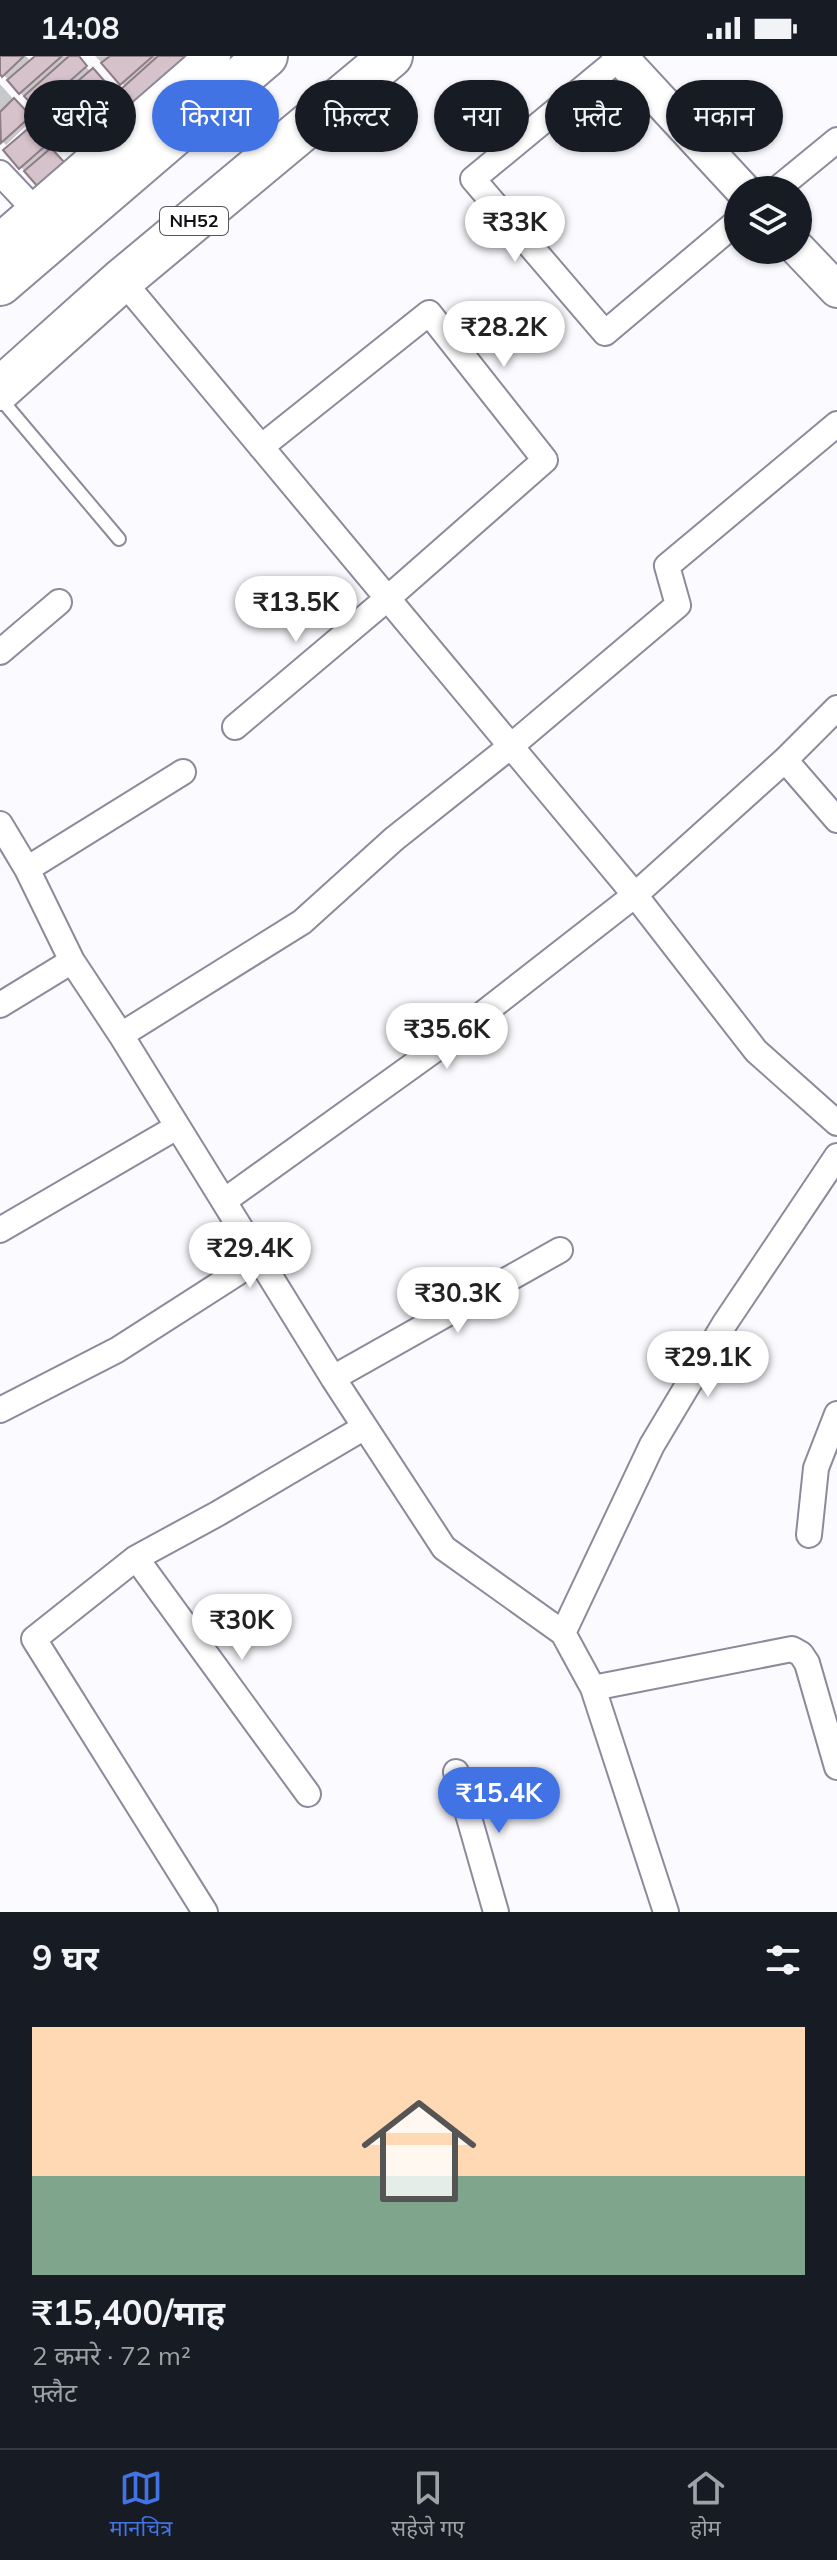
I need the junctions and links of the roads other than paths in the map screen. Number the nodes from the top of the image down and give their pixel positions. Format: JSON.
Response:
{"nodes":[{"id":1,"x":213,"y":56,"type":"edge"},
{"id":2,"x":266,"y":56,"type":"edge"},
{"id":3,"x":391,"y":56,"type":"edge"},
{"id":4,"x":620,"y":56,"type":"edge"},
{"id":5,"x":837,"y":140,"type":"edge"},
{"id":6,"x":0,"y":173,"type":"edge"},
{"id":7,"x":730,"y":176,"type":"edge"},
{"id":8,"x":793,"y":176,"type":"edge"},
{"id":9,"x":36,"y":211,"type":"junction"},
{"id":10,"x":724,"y":233,"type":"edge"},
{"id":11,"x":0,"y":241,"type":"edge"},
{"id":12,"x":812,"y":264,"type":"edge"},
{"id":13,"x":122,"y":280,"type":"junction"},
{"id":14,"x":0,"y":284,"type":"edge"},
{"id":15,"x":837,"y":290,"type":"edge"},
{"id":16,"x":0,"y":389,"type":"edge"},
{"id":17,"x":0,"y":397,"type":"edge"},
{"id":18,"x":837,"y":424,"type":"edge"},
{"id":19,"x":261,"y":447,"type":"junction"},
{"id":20,"x":119,"y":539,"type":"dead end"},
{"id":21,"x":388,"y":598,"type":"junction"},
{"id":22,"x":59,"y":602,"type":"dead end"},
{"id":23,"x":0,"y":652,"type":"edge"},
{"id":24,"x":837,"y":708,"type":"edge"},
{"id":25,"x":235,"y":727,"type":"dead end"},
{"id":26,"x":511,"y":746,"type":"junction"},
{"id":27,"x":785,"y":760,"type":"junction"},
{"id":28,"x":183,"y":772,"type":"dead end"},
{"id":29,"x":837,"y":820,"type":"edge"},
{"id":30,"x":0,"y":824,"type":"edge"},
{"id":31,"x":27,"y":869,"type":"junction"},
{"id":32,"x":635,"y":895,"type":"junction"},
{"id":33,"x":72,"y":961,"type":"junction"},
{"id":34,"x":0,"y":1005,"type":"edge"},
{"id":35,"x":121,"y":1035,"type":"junction"},
{"id":36,"x":837,"y":1123,"type":"edge"},
{"id":37,"x":177,"y":1127,"type":"junction"},
{"id":38,"x":837,"y":1156,"type":"edge"},
{"id":39,"x":224,"y":1201,"type":"junction"},
{"id":40,"x":0,"y":1230,"type":"edge"},
{"id":41,"x":560,"y":1250,"type":"dead end"},
{"id":42,"x":259,"y":1259,"type":"junction"},
{"id":43,"x":333,"y":1378,"type":"junction"},
{"id":44,"x":0,"y":1410,"type":"edge"},
{"id":45,"x":837,"y":1414,"type":"edge"},
{"id":46,"x":365,"y":1427,"type":"junction"},
{"id":47,"x":809,"y":1535,"type":"dead end"},
{"id":48,"x":136,"y":1558,"type":"junction"},
{"id":49,"x":563,"y":1633,"type":"junction"},
{"id":50,"x":593,"y":1688,"type":"junction"},
{"id":51,"x":837,"y":1767,"type":"edge"},
{"id":52,"x":456,"y":1772,"type":"dead end"},
{"id":53,"x":308,"y":1794,"type":"dead end"},
{"id":54,"x":205,"y":1912,"type":"edge"},
{"id":55,"x":496,"y":1912,"type":"edge"},
{"id":56,"x":666,"y":1912,"type":"edge"}],
"edges":[{"from":1,"to":9,"type":"street"},
{"from":2,"to":14,"type":"highway"},
{"from":3,"to":13,"type":"highway","number":"NH52"},
{"from":4,"to":7,"type":"street"},
{"from":4,"to":10,"type":"street"},
{"from":5,"to":8,"type":"street"},
{"from":6,"to":9,"type":"street"},
{"from":9,"to":11,"type":"street"},
{"from":12,"to":15,"type":"street"},
{"from":13,"to":16,"type":"highway","number":"NH52"},
{"from":13,"to":19,"type":"street"},
{"from":17,"to":20,"type":"lane"},
{"from":18,"to":26,"type":"street"},
{"from":19,"to":21,"type":"street"},
{"from":19,"to":21,"type":"street"},
{"from":21,"to":25,"type":"street"},
{"from":21,"to":26,"type":"street"},
{"from":22,"to":23,"type":"street"},
{"from":24,"to":27,"type":"street"},
{"from":26,"to":32,"type":"street"},
{"from":26,"to":35,"type":"street"},
{"from":27,"to":29,"type":"street"},
{"from":27,"to":32,"type":"street"},
{"from":28,"to":31,"type":"street"},
{"from":30,"to":31,"type":"street"},
{"from":31,"to":33,"type":"street"},
{"from":32,"to":36,"type":"street"},
{"from":32,"to":39,"type":"street"},
{"from":33,"to":34,"type":"street"},
{"from":33,"to":35,"type":"street"},
{"from":35,"to":37,"type":"street"},
{"from":37,"to":39,"type":"street"},
{"from":37,"to":40,"type":"street"},
{"from":38,"to":49,"type":"street"},
{"from":39,"to":42,"type":"street"},
{"from":41,"to":43,"type":"street"},
{"from":42,"to":43,"type":"street"},
{"from":42,"to":44,"type":"street"},
{"from":43,"to":46,"type":"street"},
{"from":45,"to":47,"type":"street"},
{"from":46,"to":48,"type":"street"},
{"from":46,"to":49,"type":"street"},
{"from":48,"to":53,"type":"street"},
{"from":48,"to":54,"type":"street"},
{"from":49,"to":50,"type":"street"},
{"from":50,"to":51,"type":"street"},
{"from":50,"to":56,"type":"street"},
{"from":52,"to":55,"type":"street"}]}
